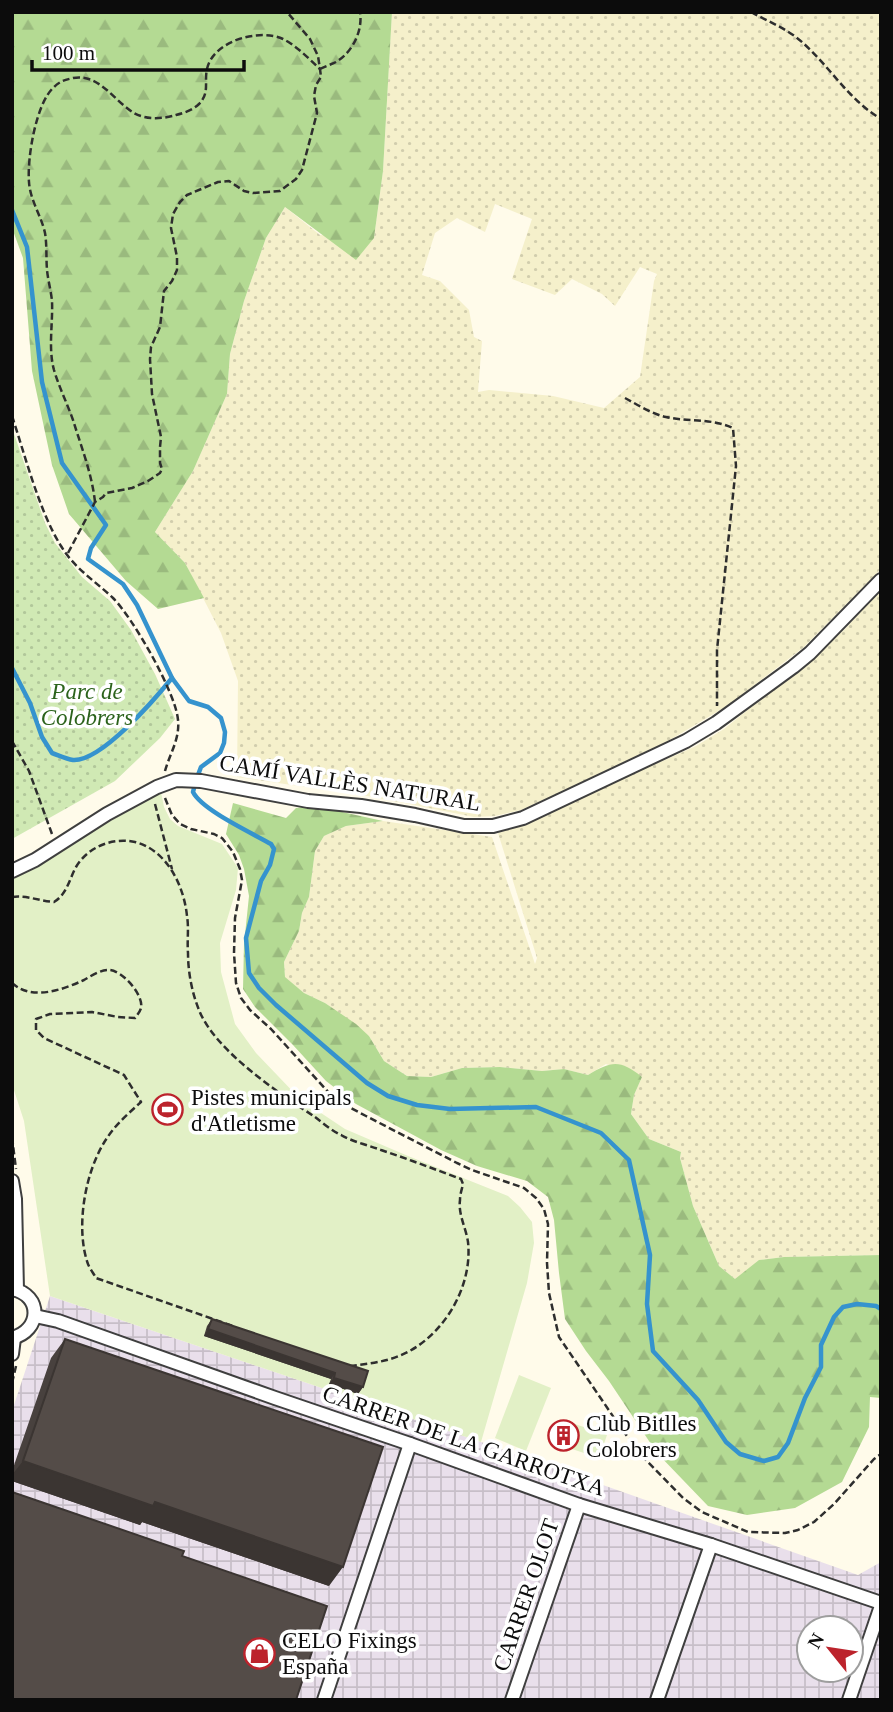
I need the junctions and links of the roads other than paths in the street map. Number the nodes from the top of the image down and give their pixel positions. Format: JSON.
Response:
{"nodes":[{"id":1,"x":881,"y":580,"type":"edge"},
{"id":2,"x":12,"y":872,"type":"edge"},
{"id":3,"x":12,"y":1181,"type":"edge"},
{"id":4,"x":15,"y":1289,"type":"edge"},
{"id":5,"x":35,"y":1316,"type":"junction"},
{"id":6,"x":13,"y":1338,"type":"edge"},
{"id":7,"x":12,"y":1354,"type":"edge"},
{"id":8,"x":410,"y":1444,"type":"junction"},
{"id":9,"x":579,"y":1504,"type":"junction"},
{"id":10,"x":710,"y":1545,"type":"junction"},
{"id":11,"x":881,"y":1605,"type":"edge"},
{"id":12,"x":324,"y":1700,"type":"edge"},
{"id":13,"x":512,"y":1700,"type":"edge"},
{"id":14,"x":657,"y":1700,"type":"edge"},
{"id":15,"x":849,"y":1700,"type":"edge"}],
"edges":[{"from":1,"to":2,"type":"street","name":"CAMÍ VALLÈS NATURAL"},
{"from":3,"to":4,"type":"street"},
{"from":4,"to":5,"type":"street"},
{"from":5,"to":6,"type":"street"},
{"from":5,"to":8,"type":"street","name":"CARRER DE LA GARROTXA"},
{"from":6,"to":7,"type":"street"},
{"from":8,"to":9,"type":"street","name":"CARRER DE LA GARROTXA"},
{"from":8,"to":12,"type":"street"},
{"from":9,"to":10,"type":"street","name":"CARRER DE LA GARROTXA"},
{"from":9,"to":13,"type":"street","name":"CARRER OLOT"},
{"from":10,"to":11,"type":"street","name":"CARRER DE LA GARROTXA"},
{"from":10,"to":14,"type":"street"},
{"from":11,"to":15,"type":"street"}]}
